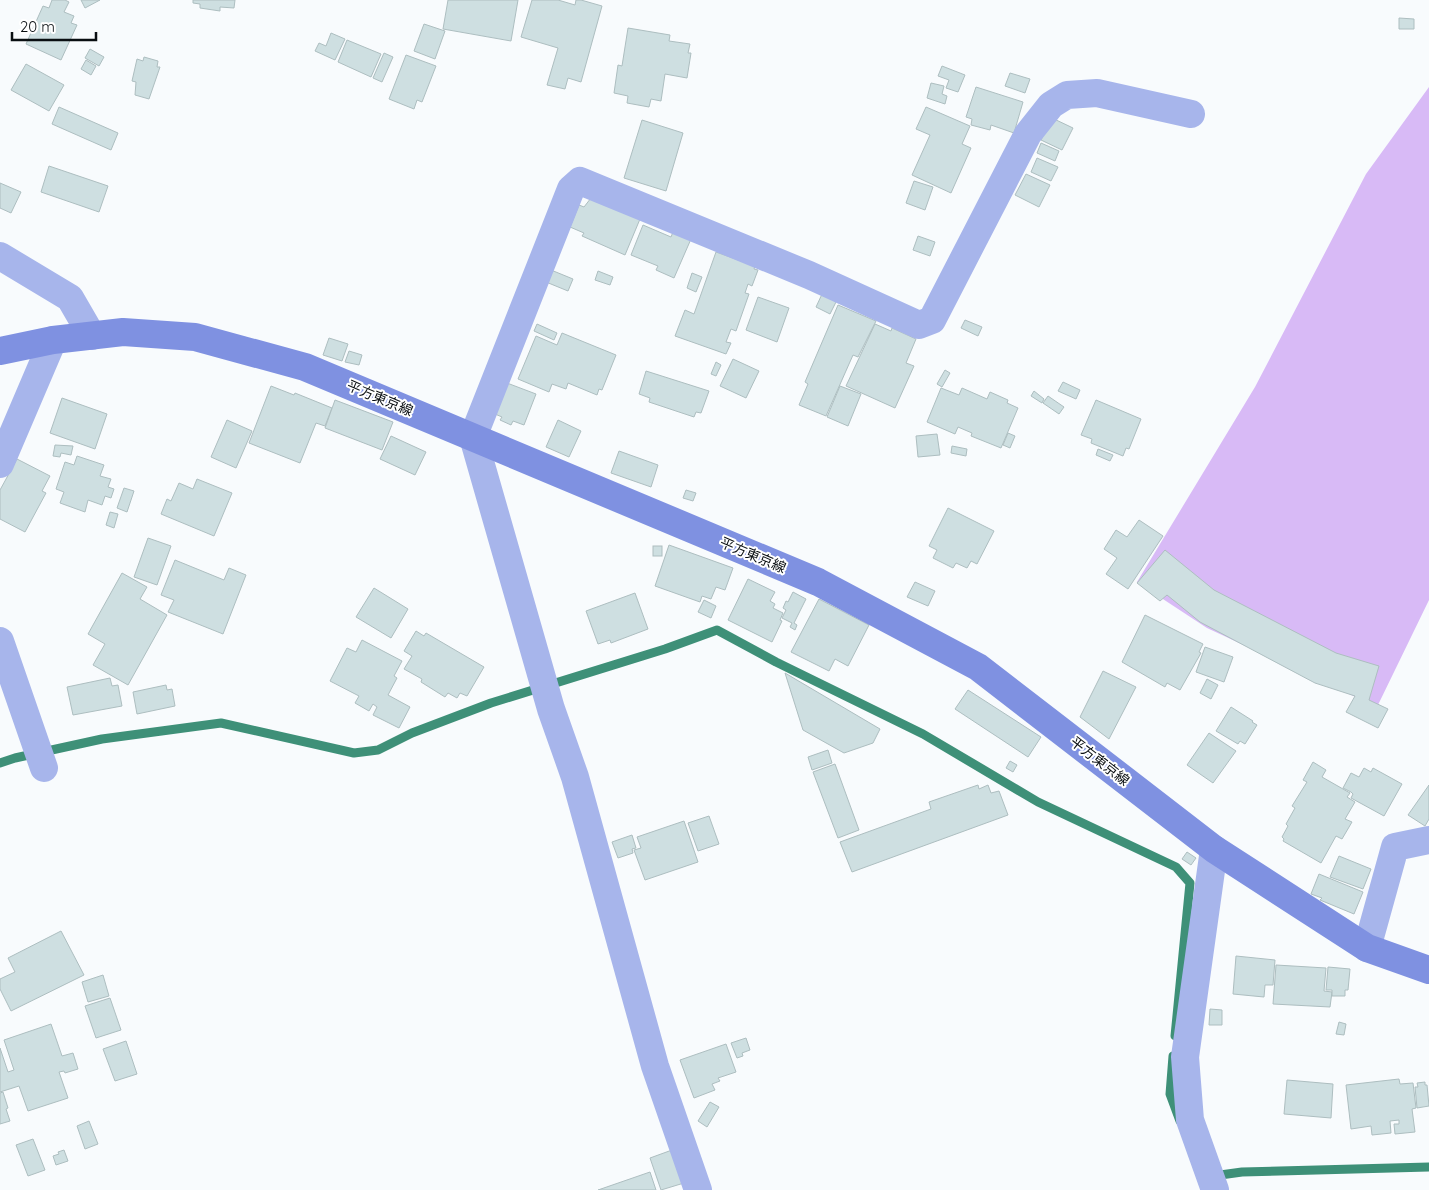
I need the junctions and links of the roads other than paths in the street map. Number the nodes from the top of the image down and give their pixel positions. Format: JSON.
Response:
{"nodes":[{"id":1,"x":1191,"y":114,"type":"dead end"},
{"id":2,"x":0,"y":256,"type":"edge"},
{"id":3,"x":92,"y":336,"type":"junction"},
{"id":4,"x":53,"y":340,"type":"junction"},
{"id":5,"x":0,"y":351,"type":"edge"},
{"id":6,"x":473,"y":437,"type":"junction"},
{"id":7,"x":0,"y":464,"type":"edge"},
{"id":8,"x":0,"y":641,"type":"edge"},
{"id":9,"x":44,"y":768,"type":"dead end"},
{"id":10,"x":1429,"y":840,"type":"edge"},
{"id":11,"x":1214,"y":849,"type":"junction"},
{"id":12,"x":1366,"y":948,"type":"junction"},
{"id":13,"x":1429,"y":970,"type":"edge"},
{"id":14,"x":698,"y":1190,"type":"edge"},
{"id":15,"x":1215,"y":1190,"type":"edge"}],
"edges":[{"from":1,"to":6,"type":"street"},
{"from":2,"to":3,"type":"street"},
{"from":3,"to":4,"type":"main road","name":"平方東京線"},
{"from":3,"to":6,"type":"main road","name":"平方東京線"},
{"from":4,"to":5,"type":"main road","name":"平方東京線"},
{"from":4,"to":7,"type":"street"},
{"from":6,"to":11,"type":"main road","name":"平方東京線"},
{"from":6,"to":14,"type":"street"},
{"from":8,"to":9,"type":"street"},
{"from":10,"to":12,"type":"street"},
{"from":11,"to":12,"type":"main road","name":"平方東京線"},
{"from":11,"to":15,"type":"street"},
{"from":12,"to":13,"type":"main road","name":"平方東京線"}]}
